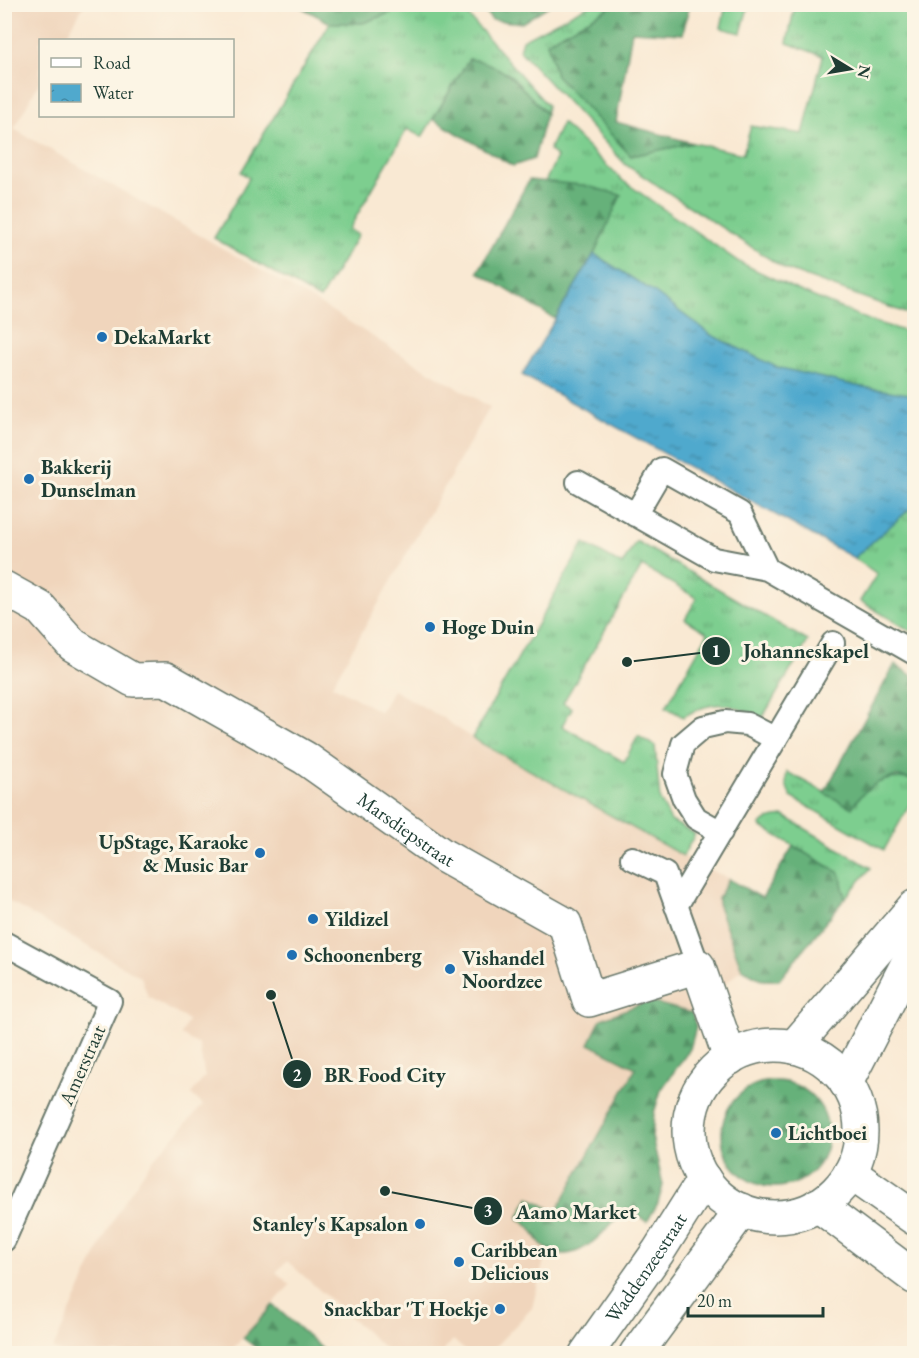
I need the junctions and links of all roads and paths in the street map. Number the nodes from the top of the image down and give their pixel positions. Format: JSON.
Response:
{"nodes":[{"id":1,"x":578,"y":483,"type":"dead end"},
{"id":2,"x":635,"y":514,"type":"junction"},
{"id":3,"x":767,"y":568,"type":"junction"},
{"id":4,"x":4,"y":588,"type":"edge"},
{"id":5,"x":833,"y":643,"type":"dead end"},
{"id":6,"x":915,"y":652,"type":"edge"},
{"id":7,"x":776,"y":739,"type":"junction"},
{"id":8,"x":720,"y":832,"type":"junction"},
{"id":9,"x":632,"y":858,"type":"dead end"},
{"id":10,"x":676,"y":906,"type":"junction"},
{"id":11,"x":915,"y":907,"type":"edge"},
{"id":12,"x":4,"y":943,"type":"edge"},
{"id":13,"x":915,"y":951,"type":"edge"},
{"id":14,"x":698,"y":966,"type":"junction"},
{"id":15,"x":794,"y":1047,"type":"junction"},
{"id":16,"x":730,"y":1058,"type":"junction"},
{"id":17,"x":846,"y":1083,"type":"junction"},
{"id":18,"x":850,"y":1173,"type":"junction"},
{"id":19,"x":704,"y":1179,"type":"junction"},
{"id":20,"x":818,"y":1205,"type":"junction"},
{"id":21,"x":742,"y":1210,"type":"junction"},
{"id":22,"x":915,"y":1218,"type":"edge"},
{"id":23,"x":4,"y":1240,"type":"edge"},
{"id":24,"x":915,"y":1277,"type":"edge"},
{"id":25,"x":586,"y":1353,"type":"edge"},
{"id":26,"x":636,"y":1353,"type":"edge"}],
"edges":[{"from":1,"to":2,"type":"lane"},
{"from":2,"to":3,"type":"lane"},
{"from":2,"to":3,"type":"lane"},
{"from":3,"to":6,"type":"lane"},
{"from":4,"to":14,"type":"street","name":"Marsdiepstraat"},
{"from":5,"to":7,"type":"lane"},
{"from":7,"to":8,"type":"lane"},
{"from":7,"to":8,"type":"lane"},
{"from":8,"to":10,"type":"lane"},
{"from":9,"to":10,"type":"lane"},
{"from":10,"to":14,"type":"lane"},
{"from":11,"to":15,"type":"street"},
{"from":12,"to":23,"type":"lane","name":"Amerstraat"},
{"from":13,"to":17,"type":"street"},
{"from":14,"to":16,"type":"street"},
{"from":15,"to":16,"type":"street"},
{"from":15,"to":17,"type":"street"},
{"from":16,"to":19,"type":"street"},
{"from":17,"to":18,"type":"street"},
{"from":18,"to":20,"type":"street"},
{"from":18,"to":22,"type":"street"},
{"from":19,"to":21,"type":"street"},
{"from":19,"to":25,"type":"street","name":"Waddenzeestraat"},
{"from":20,"to":21,"type":"street"},
{"from":20,"to":24,"type":"street"},
{"from":21,"to":26,"type":"street","name":"Waddenzeestraat"}]}
